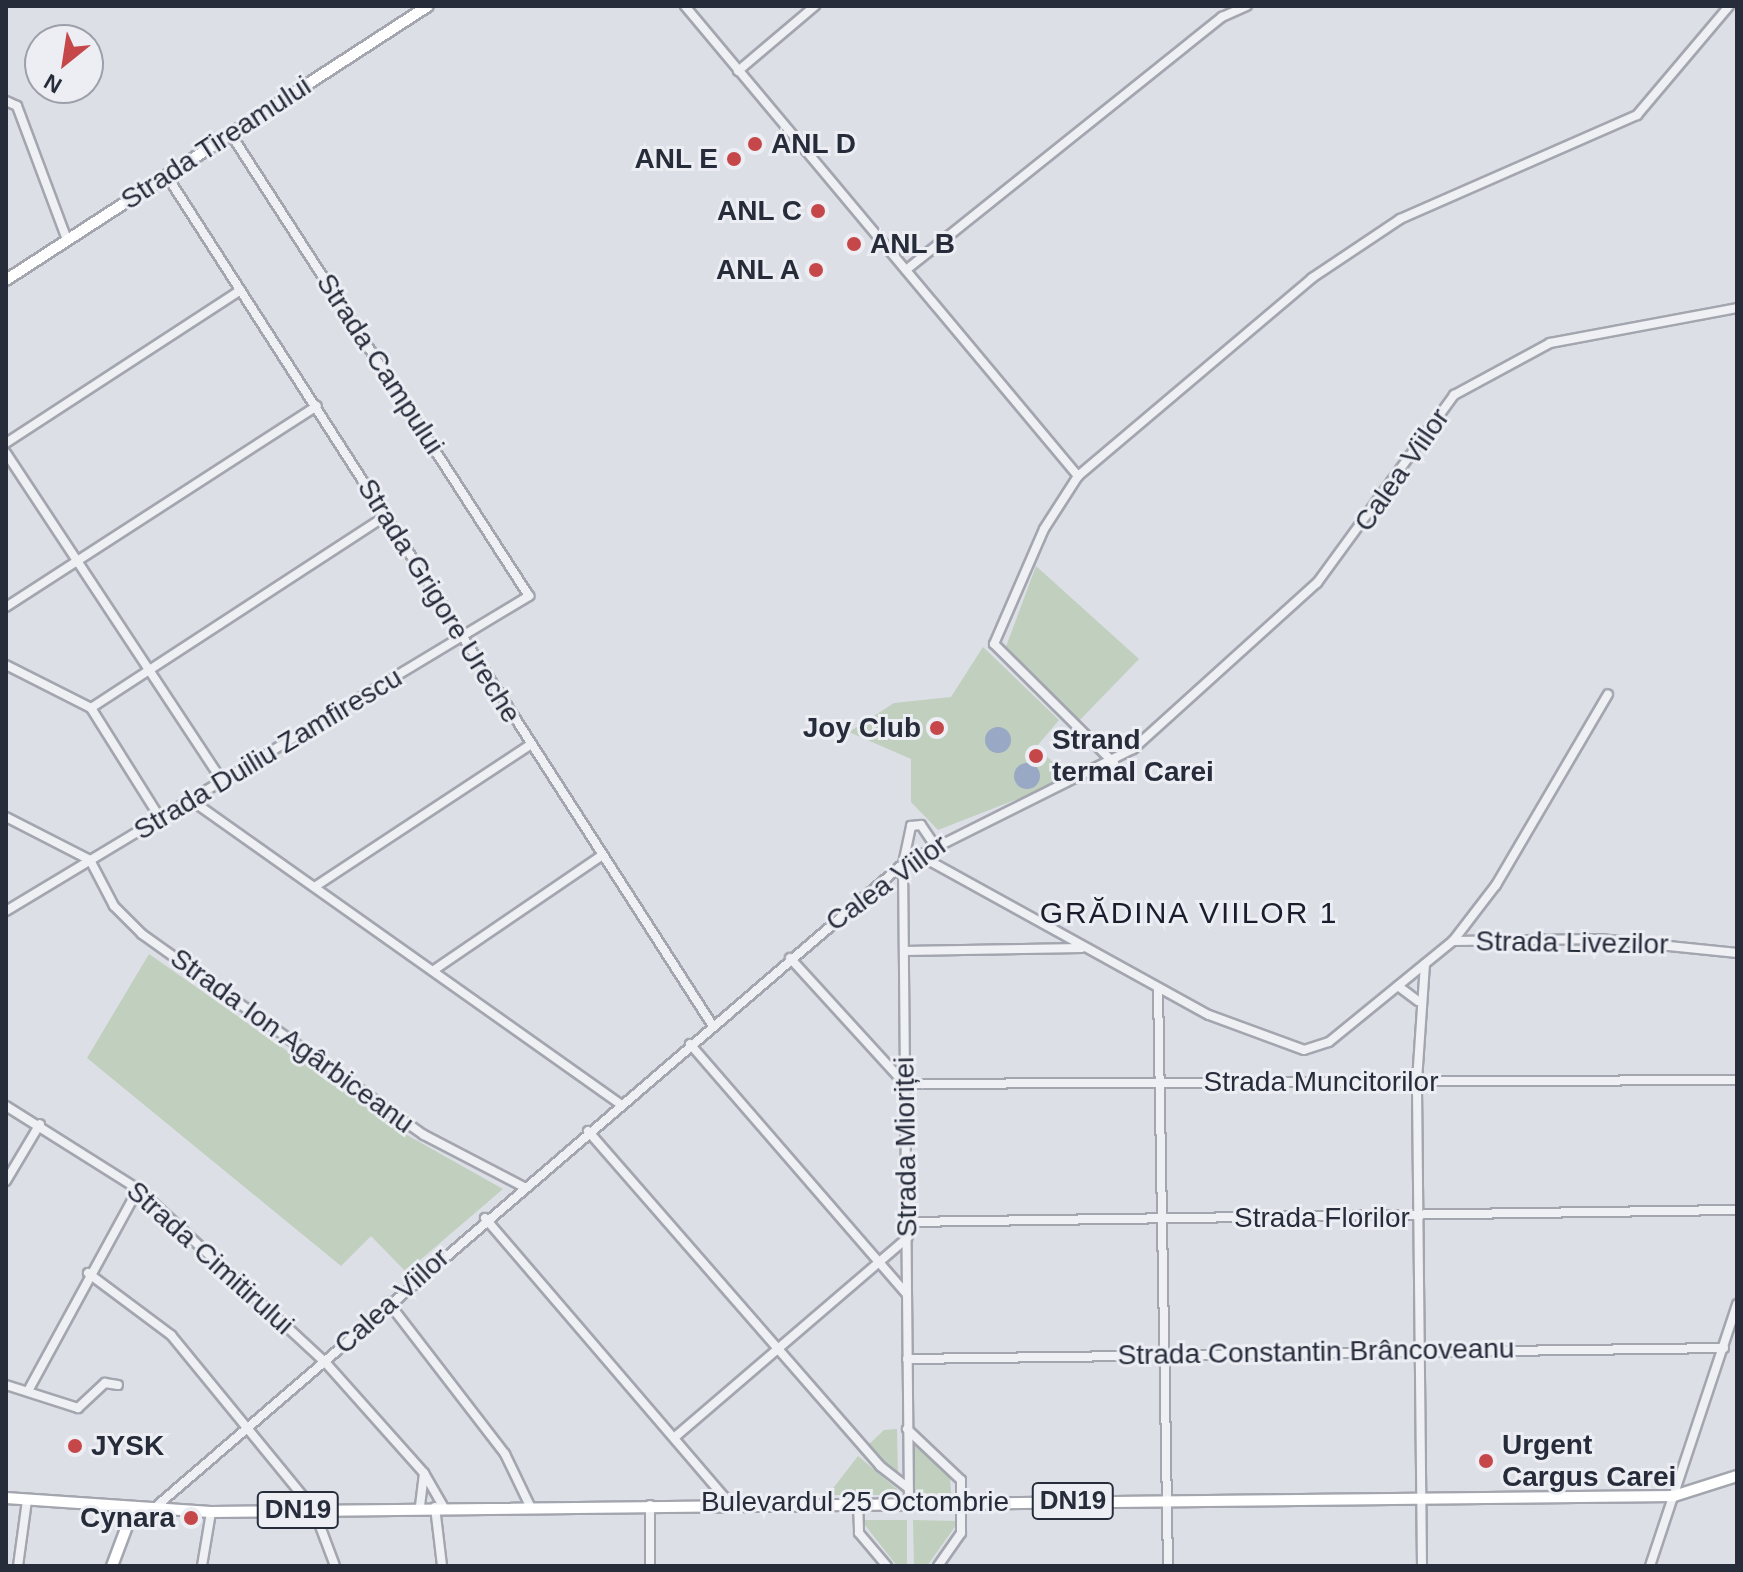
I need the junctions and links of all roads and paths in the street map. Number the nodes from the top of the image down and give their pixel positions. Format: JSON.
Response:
{"nodes":[{"id":1,"x":428,"y":6,"type":"edge"},
{"id":2,"x":685,"y":6,"type":"edge"},
{"id":3,"x":815,"y":6,"type":"edge"},
{"id":4,"x":1247,"y":6,"type":"edge"},
{"id":5,"x":1729,"y":6,"type":"edge"},
{"id":6,"x":738,"y":71,"type":"junction"},
{"id":7,"x":6,"y":101,"type":"edge"},
{"id":8,"x":230,"y":133,"type":"junction"},
{"id":9,"x":167,"y":176,"type":"junction"},
{"id":10,"x":67,"y":240,"type":"junction"},
{"id":11,"x":906,"y":270,"type":"junction"},
{"id":12,"x":6,"y":280,"type":"edge"},
{"id":13,"x":241,"y":290,"type":"junction"},
{"id":14,"x":1737,"y":308,"type":"edge"},
{"id":15,"x":317,"y":406,"type":"junction"},
{"id":16,"x":6,"y":443,"type":"edge"},
{"id":17,"x":6,"y":453,"type":"edge"},
{"id":18,"x":1078,"y":476,"type":"junction"},
{"id":19,"x":386,"y":516,"type":"junction"},
{"id":20,"x":77,"y":560,"type":"junction"},
{"id":21,"x":529,"y":596,"type":"joint"},
{"id":22,"x":6,"y":607,"type":"edge"},
{"id":23,"x":461,"y":637,"type":"junction"},
{"id":24,"x":6,"y":665,"type":"edge"},
{"id":25,"x":151,"y":670,"type":"junction"},
{"id":26,"x":1608,"y":694,"type":"dead end"},
{"id":27,"x":91,"y":708,"type":"junction"},
{"id":28,"x":530,"y":745,"type":"junction"},
{"id":29,"x":1114,"y":763,"type":"junction"},
{"id":30,"x":222,"y":781,"type":"junction"},
{"id":31,"x":191,"y":800,"type":"junction"},
{"id":32,"x":6,"y":817,"type":"edge"},
{"id":33,"x":160,"y":818,"type":"junction"},
{"id":34,"x":933,"y":843,"type":"junction"},
{"id":35,"x":917,"y":854,"type":"junction"},
{"id":36,"x":601,"y":856,"type":"junction"},
{"id":37,"x":90,"y":860,"type":"junction"},
{"id":38,"x":903,"y":864,"type":"junction"},
{"id":39,"x":316,"y":886,"type":"junction"},
{"id":40,"x":6,"y":911,"type":"edge"},
{"id":41,"x":1453,"y":941,"type":"junction"},
{"id":42,"x":1083,"y":948,"type":"junction"},
{"id":43,"x":904,"y":951,"type":"junction"},
{"id":44,"x":1737,"y":953,"type":"edge"},
{"id":45,"x":790,"y":958,"type":"junction"},
{"id":46,"x":1425,"y":963,"type":"junction"},
{"id":47,"x":434,"y":970,"type":"junction"},
{"id":48,"x":1398,"y":986,"type":"junction"},
{"id":49,"x":1158,"y":988,"type":"junction"},
{"id":50,"x":1418,"y":1001,"type":"junction"},
{"id":51,"x":713,"y":1026,"type":"junction"},
{"id":52,"x":690,"y":1044,"type":"junction"},
{"id":53,"x":1737,"y":1080,"type":"edge"},
{"id":54,"x":1417,"y":1081,"type":"junction"},
{"id":55,"x":1162,"y":1083,"type":"junction"},
{"id":56,"x":905,"y":1084,"type":"junction"},
{"id":57,"x":620,"y":1104,"type":"junction"},
{"id":58,"x":6,"y":1106,"type":"edge"},
{"id":59,"x":40,"y":1124,"type":"junction"},
{"id":60,"x":588,"y":1131,"type":"junction"},
{"id":61,"x":6,"y":1181,"type":"edge"},
{"id":62,"x":524,"y":1187,"type":"junction"},
{"id":63,"x":138,"y":1189,"type":"junction"},
{"id":64,"x":1737,"y":1210,"type":"edge"},
{"id":65,"x":485,"y":1218,"type":"junction"},
{"id":66,"x":1164,"y":1218,"type":"junction"},
{"id":67,"x":1419,"y":1218,"type":"junction"},
{"id":68,"x":906,"y":1222,"type":"junction"},
{"id":69,"x":907,"y":1238,"type":"junction"},
{"id":70,"x":879,"y":1260,"type":"junction"},
{"id":71,"x":88,"y":1273,"type":"junction"},
{"id":72,"x":906,"y":1294,"type":"junction"},
{"id":73,"x":388,"y":1302,"type":"junction"},
{"id":74,"x":1737,"y":1304,"type":"edge"},
{"id":75,"x":1421,"y":1348,"type":"junction"},
{"id":76,"x":1724,"y":1348,"type":"junction"},
{"id":77,"x":775,"y":1349,"type":"junction"},
{"id":78,"x":1165,"y":1354,"type":"junction"},
{"id":79,"x":907,"y":1359,"type":"junction"},
{"id":80,"x":325,"y":1362,"type":"junction"},
{"id":81,"x":6,"y":1385,"type":"edge"},
{"id":82,"x":118,"y":1385,"type":"dead end"},
{"id":83,"x":28,"y":1391,"type":"junction"},
{"id":84,"x":249,"y":1428,"type":"junction"},
{"id":85,"x":907,"y":1429,"type":"junction"},
{"id":86,"x":675,"y":1437,"type":"junction"},
{"id":87,"x":424,"y":1473,"type":"junction"},
{"id":88,"x":1737,"y":1476,"type":"edge"},
{"id":89,"x":907,"y":1487,"type":"junction"},
{"id":90,"x":1674,"y":1496,"type":"junction"},
{"id":91,"x":6,"y":1498,"type":"edge"},
{"id":92,"x":1421,"y":1498,"type":"junction"},
{"id":93,"x":27,"y":1500,"type":"junction"},
{"id":94,"x":909,"y":1501,"type":"junction"},
{"id":95,"x":963,"y":1501,"type":"junction"},
{"id":96,"x":1166,"y":1501,"type":"junction"},
{"id":97,"x":728,"y":1502,"type":"junction"},
{"id":98,"x":858,"y":1502,"type":"junction"},
{"id":99,"x":650,"y":1505,"type":"junction"},
{"id":100,"x":420,"y":1506,"type":"junction"},
{"id":101,"x":439,"y":1506,"type":"junction"},
{"id":102,"x":530,"y":1506,"type":"junction"},
{"id":103,"x":133,"y":1510,"type":"junction"},
{"id":104,"x":314,"y":1510,"type":"junction"},
{"id":105,"x":152,"y":1511,"type":"junction"},
{"id":106,"x":211,"y":1512,"type":"junction"},
{"id":107,"x":18,"y":1566,"type":"edge"},
{"id":108,"x":112,"y":1566,"type":"edge"},
{"id":109,"x":202,"y":1566,"type":"edge"},
{"id":110,"x":335,"y":1566,"type":"edge"},
{"id":111,"x":442,"y":1566,"type":"edge"},
{"id":112,"x":650,"y":1566,"type":"edge"},
{"id":113,"x":887,"y":1566,"type":"edge"},
{"id":114,"x":938,"y":1566,"type":"edge"},
{"id":115,"x":1168,"y":1566,"type":"edge"},
{"id":116,"x":1422,"y":1566,"type":"edge"},
{"id":117,"x":1650,"y":1566,"type":"edge"}],
"edges":[{"from":1,"to":8,"type":"main road","name":"Strada Tireamului"},
{"from":2,"to":6,"type":"street"},
{"from":3,"to":6,"type":"street"},
{"from":4,"to":11,"type":"street"},
{"from":5,"to":18,"type":"street"},
{"from":6,"to":11,"type":"street"},
{"from":7,"to":10,"type":"street"},
{"from":8,"to":9,"type":"main road","name":"Strada Tireamului"},
{"from":8,"to":21,"type":"street","name":"Strada Campului"},
{"from":9,"to":10,"type":"main road","name":"Strada Tireamului"},
{"from":9,"to":13,"type":"street","name":"Strada Grigore Ureche"},
{"from":10,"to":12,"type":"main road","name":"Strada Tireamului"},
{"from":11,"to":18,"type":"street"},
{"from":13,"to":15,"type":"street","name":"Strada Grigore Ureche"},
{"from":13,"to":16,"type":"street"},
{"from":14,"to":29,"type":"street","name":"Calea Viilor"},
{"from":15,"to":19,"type":"street","name":"Strada Grigore Ureche"},
{"from":15,"to":20,"type":"street"},
{"from":17,"to":20,"type":"street"},
{"from":18,"to":29,"type":"street"},
{"from":19,"to":23,"type":"street","name":"Strada Grigore Ureche"},
{"from":19,"to":25,"type":"street"},
{"from":20,"to":22,"type":"street"},
{"from":20,"to":25,"type":"street"},
{"from":21,"to":23,"type":"street","name":"Strada Duiliu Zamfirescu"},
{"from":23,"to":28,"type":"street","name":"Strada Grigore Ureche"},
{"from":23,"to":30,"type":"street","name":"Strada Duiliu Zamfirescu"},
{"from":24,"to":27,"type":"street"},
{"from":25,"to":27,"type":"street"},
{"from":25,"to":30,"type":"street"},
{"from":26,"to":41,"type":"street"},
{"from":27,"to":33,"type":"street"},
{"from":28,"to":36,"type":"street","name":"Strada Grigore Ureche"},
{"from":28,"to":39,"type":"street"},
{"from":29,"to":34,"type":"street","name":"Calea Viilor"},
{"from":30,"to":31,"type":"street","name":"Strada Duiliu Zamfirescu"},
{"from":31,"to":33,"type":"street","name":"Strada Duiliu Zamfirescu"},
{"from":31,"to":39,"type":"street"},
{"from":32,"to":37,"type":"street"},
{"from":33,"to":37,"type":"street","name":"Strada Duiliu Zamfirescu"},
{"from":34,"to":35,"type":"street","name":"Calea Viilor"},
{"from":34,"to":38,"type":"street","name":"Strada Mioriței"},
{"from":35,"to":38,"type":"street","name":"Calea Viilor"},
{"from":35,"to":42,"type":"street","name":"Strada Livezilor"},
{"from":36,"to":47,"type":"street"},
{"from":36,"to":51,"type":"street","name":"Strada Grigore Ureche"},
{"from":37,"to":40,"type":"street","name":"Strada Duiliu Zamfirescu"},
{"from":37,"to":62,"type":"street","name":"Strada Ion Agârbiceanu"},
{"from":38,"to":43,"type":"street","name":"Strada Mioriței"},
{"from":38,"to":45,"type":"street","name":"Calea Viilor"},
{"from":39,"to":47,"type":"street"},
{"from":41,"to":44,"type":"street","name":"Strada Livezilor"},
{"from":41,"to":46,"type":"street","name":"Strada Livezilor"},
{"from":42,"to":43,"type":"street","name":"Strada Livezilor"},
{"from":42,"to":49,"type":"street","name":"Strada Livezilor"},
{"from":43,"to":56,"type":"street","name":"Strada Mioriței"},
{"from":45,"to":51,"type":"street","name":"Calea Viilor"},
{"from":45,"to":56,"type":"street"},
{"from":46,"to":48,"type":"street","name":"Strada Livezilor"},
{"from":46,"to":50,"type":"street"},
{"from":47,"to":57,"type":"street"},
{"from":48,"to":49,"type":"street","name":"Strada Livezilor"},
{"from":48,"to":50,"type":"street"},
{"from":49,"to":55,"type":"street"},
{"from":50,"to":54,"type":"street"},
{"from":51,"to":52,"type":"street","name":"Calea Viilor"},
{"from":52,"to":57,"type":"street","name":"Calea Viilor"},
{"from":52,"to":70,"type":"street"},
{"from":53,"to":54,"type":"street","name":"Strada Muncitorilor"},
{"from":54,"to":55,"type":"street","name":"Strada Muncitorilor"},
{"from":54,"to":67,"type":"street"},
{"from":55,"to":56,"type":"street","name":"Strada Muncitorilor"},
{"from":55,"to":66,"type":"street"},
{"from":56,"to":68,"type":"street","name":"Strada Mioriței"},
{"from":57,"to":60,"type":"street","name":"Calea Viilor"},
{"from":58,"to":59,"type":"street","name":"Strada Cimitirului"},
{"from":59,"to":61,"type":"street"},
{"from":59,"to":63,"type":"street","name":"Strada Cimitirului"},
{"from":60,"to":62,"type":"street","name":"Calea Viilor"},
{"from":60,"to":77,"type":"street"},
{"from":62,"to":65,"type":"street","name":"Calea Viilor"},
{"from":63,"to":71,"type":"street"},
{"from":63,"to":80,"type":"street","name":"Strada Cimitirului"},
{"from":64,"to":67,"type":"street","name":"Strada Florilor"},
{"from":65,"to":73,"type":"street","name":"Calea Viilor"},
{"from":65,"to":86,"type":"street"},
{"from":66,"to":67,"type":"street","name":"Strada Florilor"},
{"from":66,"to":68,"type":"street","name":"Strada Florilor"},
{"from":66,"to":78,"type":"street"},
{"from":67,"to":75,"type":"street"},
{"from":68,"to":69,"type":"street","name":"Strada Mioriței"},
{"from":69,"to":70,"type":"street"},
{"from":69,"to":72,"type":"street","name":"Strada Mioriței"},
{"from":70,"to":72,"type":"street"},
{"from":70,"to":77,"type":"street"},
{"from":71,"to":83,"type":"street"},
{"from":71,"to":84,"type":"street"},
{"from":72,"to":79,"type":"street","name":"Strada Mioriței"},
{"from":73,"to":80,"type":"street","name":"Calea Viilor"},
{"from":73,"to":102,"type":"street"},
{"from":74,"to":76,"type":"street"},
{"from":75,"to":76,"type":"street","name":"Strada Constantin Brâncoveanu"},
{"from":75,"to":78,"type":"street","name":"Strada Constantin Brâncoveanu"},
{"from":75,"to":92,"type":"street"},
{"from":76,"to":90,"type":"street"},
{"from":77,"to":86,"type":"street"},
{"from":77,"to":89,"type":"street"},
{"from":78,"to":79,"type":"street","name":"Strada Constantin Brâncoveanu"},
{"from":78,"to":96,"type":"street"},
{"from":79,"to":85,"type":"street","name":"Strada Mioriței"},
{"from":80,"to":84,"type":"street","name":"Calea Viilor"},
{"from":80,"to":87,"type":"street","name":"Strada Cimitirului"},
{"from":81,"to":83,"type":"street"},
{"from":82,"to":83,"type":"street"},
{"from":84,"to":104,"type":"street"},
{"from":84,"to":105,"type":"street","name":"Calea Viilor"},
{"from":85,"to":89,"type":"street","name":"Strada Mioriței"},
{"from":85,"to":95,"type":"street"},
{"from":86,"to":97,"type":"street"},
{"from":87,"to":100,"type":"street"},
{"from":87,"to":101,"type":"street","name":"Strada Cimitirului"},
{"from":88,"to":90,"type":"main road","name":"Bulevardul 25 Octombrie","number":"DN19"},
{"from":89,"to":94,"type":"street","name":"Strada Mioriței"},
{"from":90,"to":92,"type":"main road","name":"Bulevardul 25 Octombrie","number":"DN19"},
{"from":90,"to":117,"type":"street"},
{"from":91,"to":93,"type":"main road","number":"DN19"},
{"from":92,"to":96,"type":"main road","name":"Bulevardul 25 Octombrie","number":"DN19"},
{"from":92,"to":116,"type":"street"},
{"from":93,"to":103,"type":"main road","number":"DN19"},
{"from":93,"to":107,"type":"street"},
{"from":94,"to":95,"type":"main road","name":"Bulevardul 25 Octombrie","number":"DN19"},
{"from":94,"to":98,"type":"main road","name":"Bulevardul 25 Octombrie","number":"DN19"},
{"from":95,"to":96,"type":"main road","name":"Bulevardul 25 Octombrie","number":"DN19"},
{"from":95,"to":114,"type":"street"},
{"from":96,"to":115,"type":"street"},
{"from":97,"to":98,"type":"main road","name":"Bulevardul 25 Octombrie","number":"DN19"},
{"from":97,"to":99,"type":"main road","name":"Bulevardul 25 Octombrie","number":"DN19"},
{"from":98,"to":113,"type":"street"},
{"from":99,"to":102,"type":"main road","name":"Bulevardul 25 Octombrie","number":"DN19"},
{"from":99,"to":112,"type":"street"},
{"from":100,"to":101,"type":"main road","name":"Bulevardul 25 Octombrie","number":"DN19"},
{"from":100,"to":104,"type":"main road","name":"Bulevardul 25 Octombrie","number":"DN19"},
{"from":101,"to":102,"type":"main road","name":"Bulevardul 25 Octombrie","number":"DN19"},
{"from":101,"to":111,"type":"street"},
{"from":103,"to":105,"type":"main road","number":"DN19"},
{"from":103,"to":108,"type":"main road"},
{"from":104,"to":106,"type":"main road","name":"Bulevardul 25 Octombrie","number":"DN19"},
{"from":104,"to":110,"type":"street"},
{"from":105,"to":106,"type":"main road","name":"Bulevardul 25 Octombrie","number":"DN19"},
{"from":106,"to":109,"type":"street"}]}
